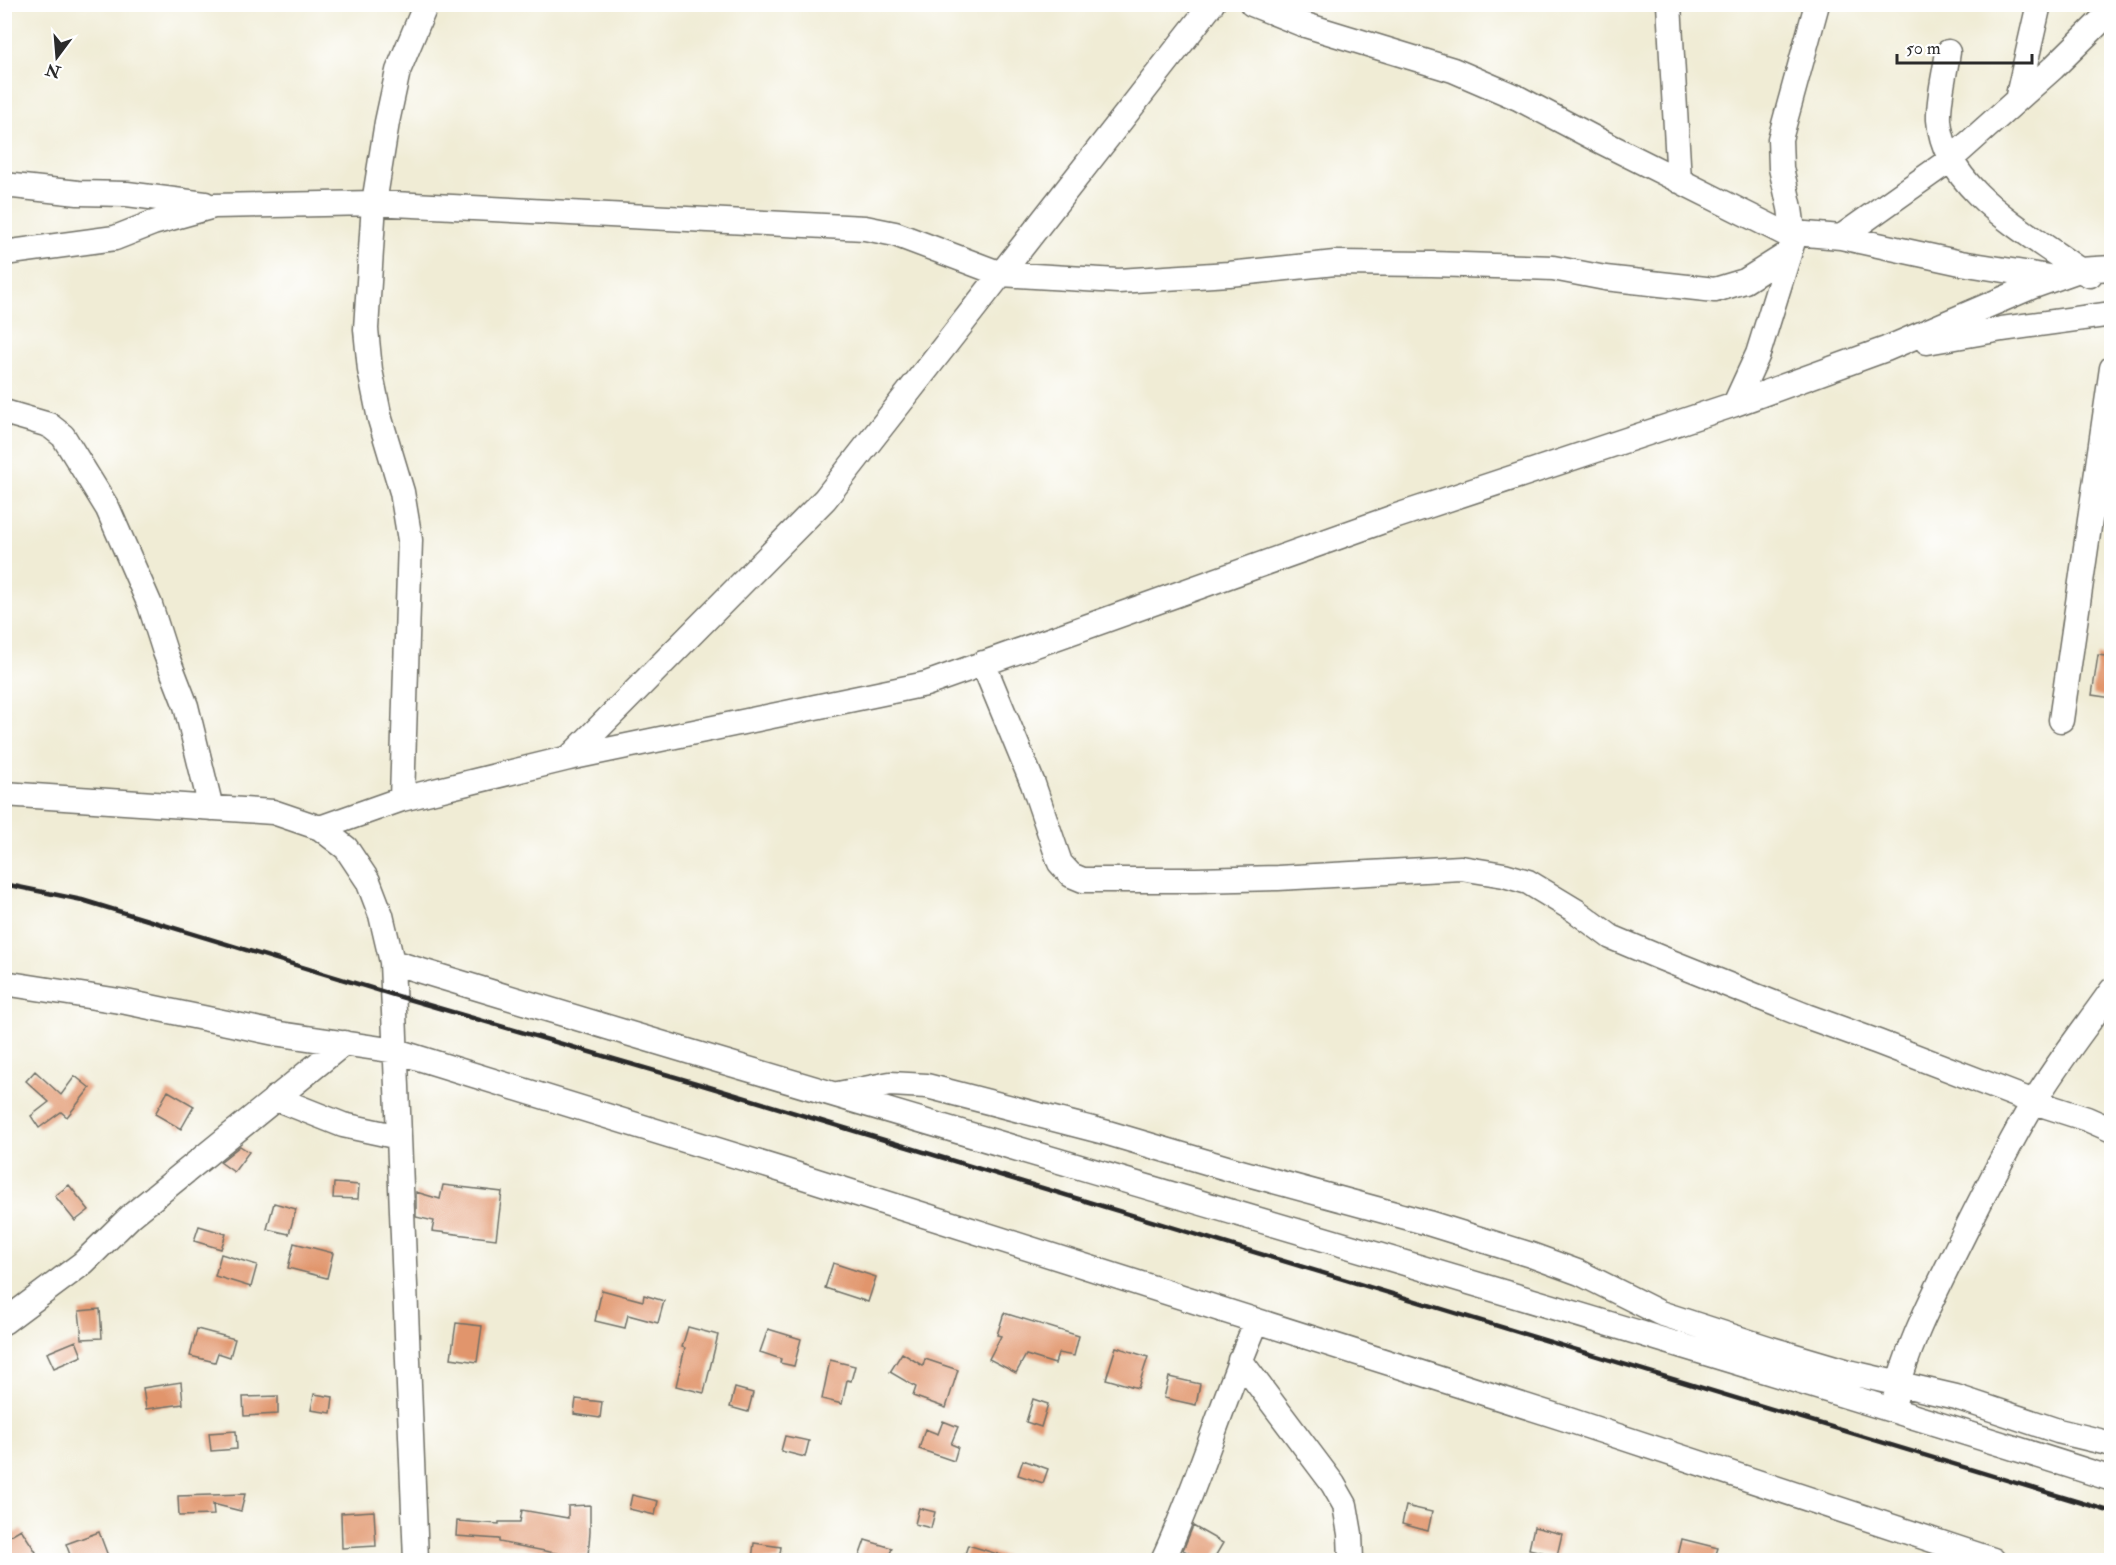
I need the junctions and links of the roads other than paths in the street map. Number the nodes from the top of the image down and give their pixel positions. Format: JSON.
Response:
{"nodes":[{"id":1,"x":426,"y":4,"type":"edge"},
{"id":2,"x":1212,"y":4,"type":"edge"},
{"id":3,"x":1252,"y":4,"type":"edge"},
{"id":4,"x":1669,"y":4,"type":"edge"},
{"id":5,"x":1817,"y":4,"type":"edge"},
{"id":6,"x":2039,"y":4,"type":"edge"},
{"id":7,"x":2112,"y":10,"type":"edge"},
{"id":8,"x":1948,"y":52,"type":"dead end"},
{"id":9,"x":2017,"y":100,"type":"junction"},
{"id":10,"x":1951,"y":159,"type":"junction"},
{"id":11,"x":1679,"y":181,"type":"junction"},
{"id":12,"x":4,"y":185,"type":"edge"},
{"id":13,"x":374,"y":202,"type":"junction"},
{"id":14,"x":214,"y":206,"type":"junction"},
{"id":15,"x":1841,"y":237,"type":"junction"},
{"id":16,"x":1792,"y":242,"type":"junction"},
{"id":17,"x":4,"y":253,"type":"edge"},
{"id":18,"x":2112,"y":268,"type":"edge"},
{"id":19,"x":1001,"y":274,"type":"junction"},
{"id":20,"x":2068,"y":274,"type":"junction"},
{"id":21,"x":2112,"y":285,"type":"edge"},
{"id":22,"x":2112,"y":314,"type":"edge"},
{"id":23,"x":1886,"y":349,"type":"junction"},
{"id":24,"x":2112,"y":368,"type":"edge"},
{"id":25,"x":1735,"y":404,"type":"junction"},
{"id":26,"x":4,"y":412,"type":"edge"},
{"id":27,"x":983,"y":663,"type":"junction"},
{"id":28,"x":2061,"y":720,"type":"dead end"},
{"id":29,"x":569,"y":758,"type":"junction"},
{"id":30,"x":4,"y":794,"type":"edge"},
{"id":31,"x":402,"y":799,"type":"junction"},
{"id":32,"x":211,"y":808,"type":"junction"},
{"id":33,"x":320,"y":828,"type":"junction"},
{"id":34,"x":392,"y":962,"type":"junction"},
{"id":35,"x":4,"y":983,"type":"edge"},
{"id":36,"x":2112,"y":990,"type":"edge"},
{"id":37,"x":344,"y":1043,"type":"junction"},
{"id":38,"x":396,"y":1052,"type":"junction"},
{"id":39,"x":834,"y":1095,"type":"junction"},
{"id":40,"x":275,"y":1098,"type":"junction"},
{"id":41,"x":2034,"y":1102,"type":"junction"},
{"id":42,"x":2112,"y":1130,"type":"edge"},
{"id":43,"x":399,"y":1137,"type":"junction"},
{"id":44,"x":1257,"y":1321,"type":"junction"},
{"id":45,"x":4,"y":1322,"type":"edge"},
{"id":46,"x":1240,"y":1360,"type":"junction"},
{"id":47,"x":1898,"y":1384,"type":"junction"},
{"id":48,"x":1892,"y":1410,"type":"junction"},
{"id":49,"x":2112,"y":1444,"type":"edge"},
{"id":50,"x":2112,"y":1479,"type":"edge"},
{"id":51,"x":416,"y":1560,"type":"edge"},
{"id":52,"x":1163,"y":1560,"type":"edge"},
{"id":53,"x":1350,"y":1560,"type":"edge"},
{"id":54,"x":1993,"y":1560,"type":"edge"}],
"edges":[{"from":1,"to":13,"type":"street"},
{"from":2,"to":19,"type":"street"},
{"from":3,"to":11,"type":"street"},
{"from":4,"to":11,"type":"street"},
{"from":5,"to":16,"type":"street"},
{"from":6,"to":9,"type":"street"},
{"from":7,"to":9,"type":"street"},
{"from":8,"to":10,"type":"street"},
{"from":9,"to":10,"type":"street"},
{"from":10,"to":15,"type":"street"},
{"from":10,"to":20,"type":"street"},
{"from":11,"to":16,"type":"street"},
{"from":12,"to":14,"type":"street"},
{"from":13,"to":14,"type":"street"},
{"from":13,"to":19,"type":"street"},
{"from":13,"to":31,"type":"street"},
{"from":14,"to":17,"type":"street"},
{"from":15,"to":16,"type":"street"},
{"from":15,"to":20,"type":"street"},
{"from":16,"to":19,"type":"street"},
{"from":16,"to":25,"type":"street"},
{"from":18,"to":20,"type":"street"},
{"from":19,"to":29,"type":"street"},
{"from":20,"to":21,"type":"street"},
{"from":20,"to":23,"type":"street"},
{"from":22,"to":23,"type":"street"},
{"from":23,"to":25,"type":"street"},
{"from":24,"to":28,"type":"street"},
{"from":25,"to":27,"type":"street"},
{"from":26,"to":32,"type":"street"},
{"from":27,"to":29,"type":"street"},
{"from":27,"to":41,"type":"street"},
{"from":29,"to":31,"type":"street"},
{"from":30,"to":32,"type":"street"},
{"from":31,"to":33,"type":"street"},
{"from":32,"to":33,"type":"street"},
{"from":33,"to":34,"type":"street"},
{"from":34,"to":38,"type":"street"},
{"from":34,"to":39,"type":"street"},
{"from":35,"to":37,"type":"street"},
{"from":36,"to":41,"type":"street"},
{"from":37,"to":38,"type":"street"},
{"from":37,"to":40,"type":"street"},
{"from":38,"to":43,"type":"street"},
{"from":38,"to":44,"type":"street"},
{"from":39,"to":47,"type":"street"},
{"from":39,"to":48,"type":"street"},
{"from":40,"to":43,"type":"street"},
{"from":40,"to":45,"type":"street"},
{"from":41,"to":42,"type":"street"},
{"from":41,"to":47,"type":"street"},
{"from":43,"to":51,"type":"street"},
{"from":44,"to":46,"type":"street"},
{"from":44,"to":54,"type":"street"},
{"from":46,"to":52,"type":"street"},
{"from":46,"to":53,"type":"street"},
{"from":47,"to":48,"type":"street"},
{"from":47,"to":49,"type":"street"},
{"from":48,"to":50,"type":"street"}]}
